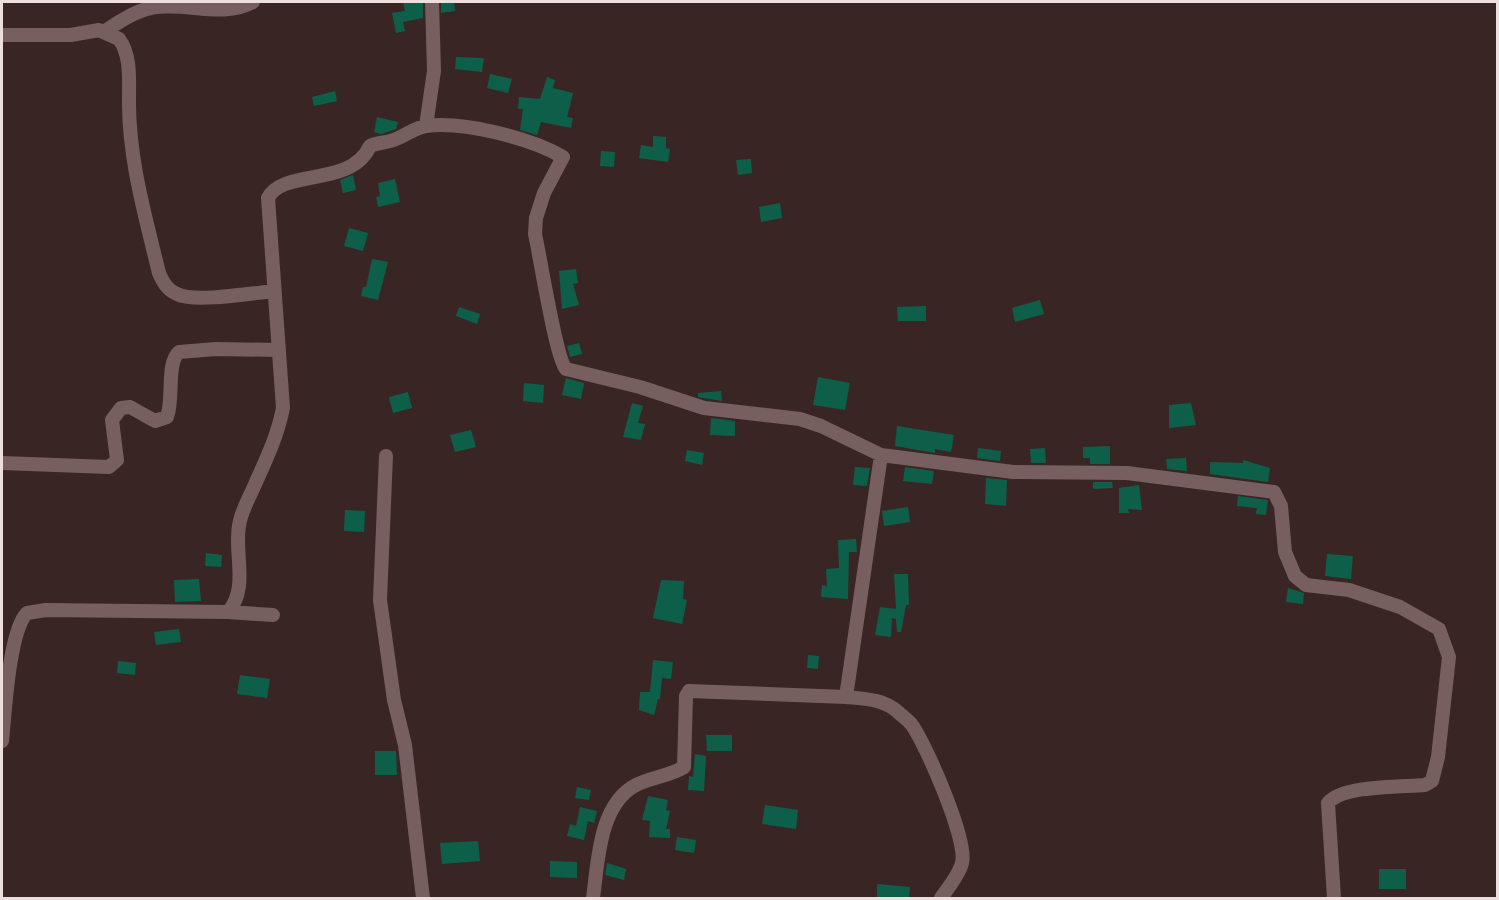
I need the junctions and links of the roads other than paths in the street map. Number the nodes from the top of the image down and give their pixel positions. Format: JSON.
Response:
{"nodes":[{"id":1,"x":253,"y":2,"type":"edge"},
{"id":2,"x":432,"y":2,"type":"edge"},
{"id":3,"x":105,"y":31,"type":"junction"},
{"id":4,"x":2,"y":35,"type":"edge"},
{"id":5,"x":426,"y":126,"type":"junction"},
{"id":6,"x":274,"y":291,"type":"junction"},
{"id":7,"x":278,"y":350,"type":"junction"},
{"id":8,"x":881,"y":455,"type":"junction"},
{"id":9,"x":386,"y":456,"type":"dead end"},
{"id":10,"x":2,"y":463,"type":"edge"},
{"id":11,"x":228,"y":612,"type":"junction"},
{"id":12,"x":273,"y":615,"type":"dead end"},
{"id":13,"x":846,"y":698,"type":"junction"},
{"id":14,"x":2,"y":741,"type":"edge"},
{"id":15,"x":423,"y":898,"type":"edge"},
{"id":16,"x":593,"y":898,"type":"edge"},
{"id":17,"x":941,"y":898,"type":"edge"},
{"id":18,"x":1334,"y":898,"type":"edge"}],
"edges":[{"from":1,"to":3,"type":"street"},
{"from":2,"to":5,"type":"street"},
{"from":3,"to":4,"type":"street"},
{"from":3,"to":6,"type":"street"},
{"from":5,"to":6,"type":"street"},
{"from":5,"to":8,"type":"street"},
{"from":6,"to":7,"type":"street"},
{"from":7,"to":10,"type":"street"},
{"from":7,"to":11,"type":"street"},
{"from":8,"to":13,"type":"street"},
{"from":8,"to":18,"type":"street"},
{"from":9,"to":15,"type":"street"},
{"from":11,"to":12,"type":"street"},
{"from":11,"to":14,"type":"street"},
{"from":13,"to":16,"type":"street"},
{"from":13,"to":17,"type":"street"}]}
